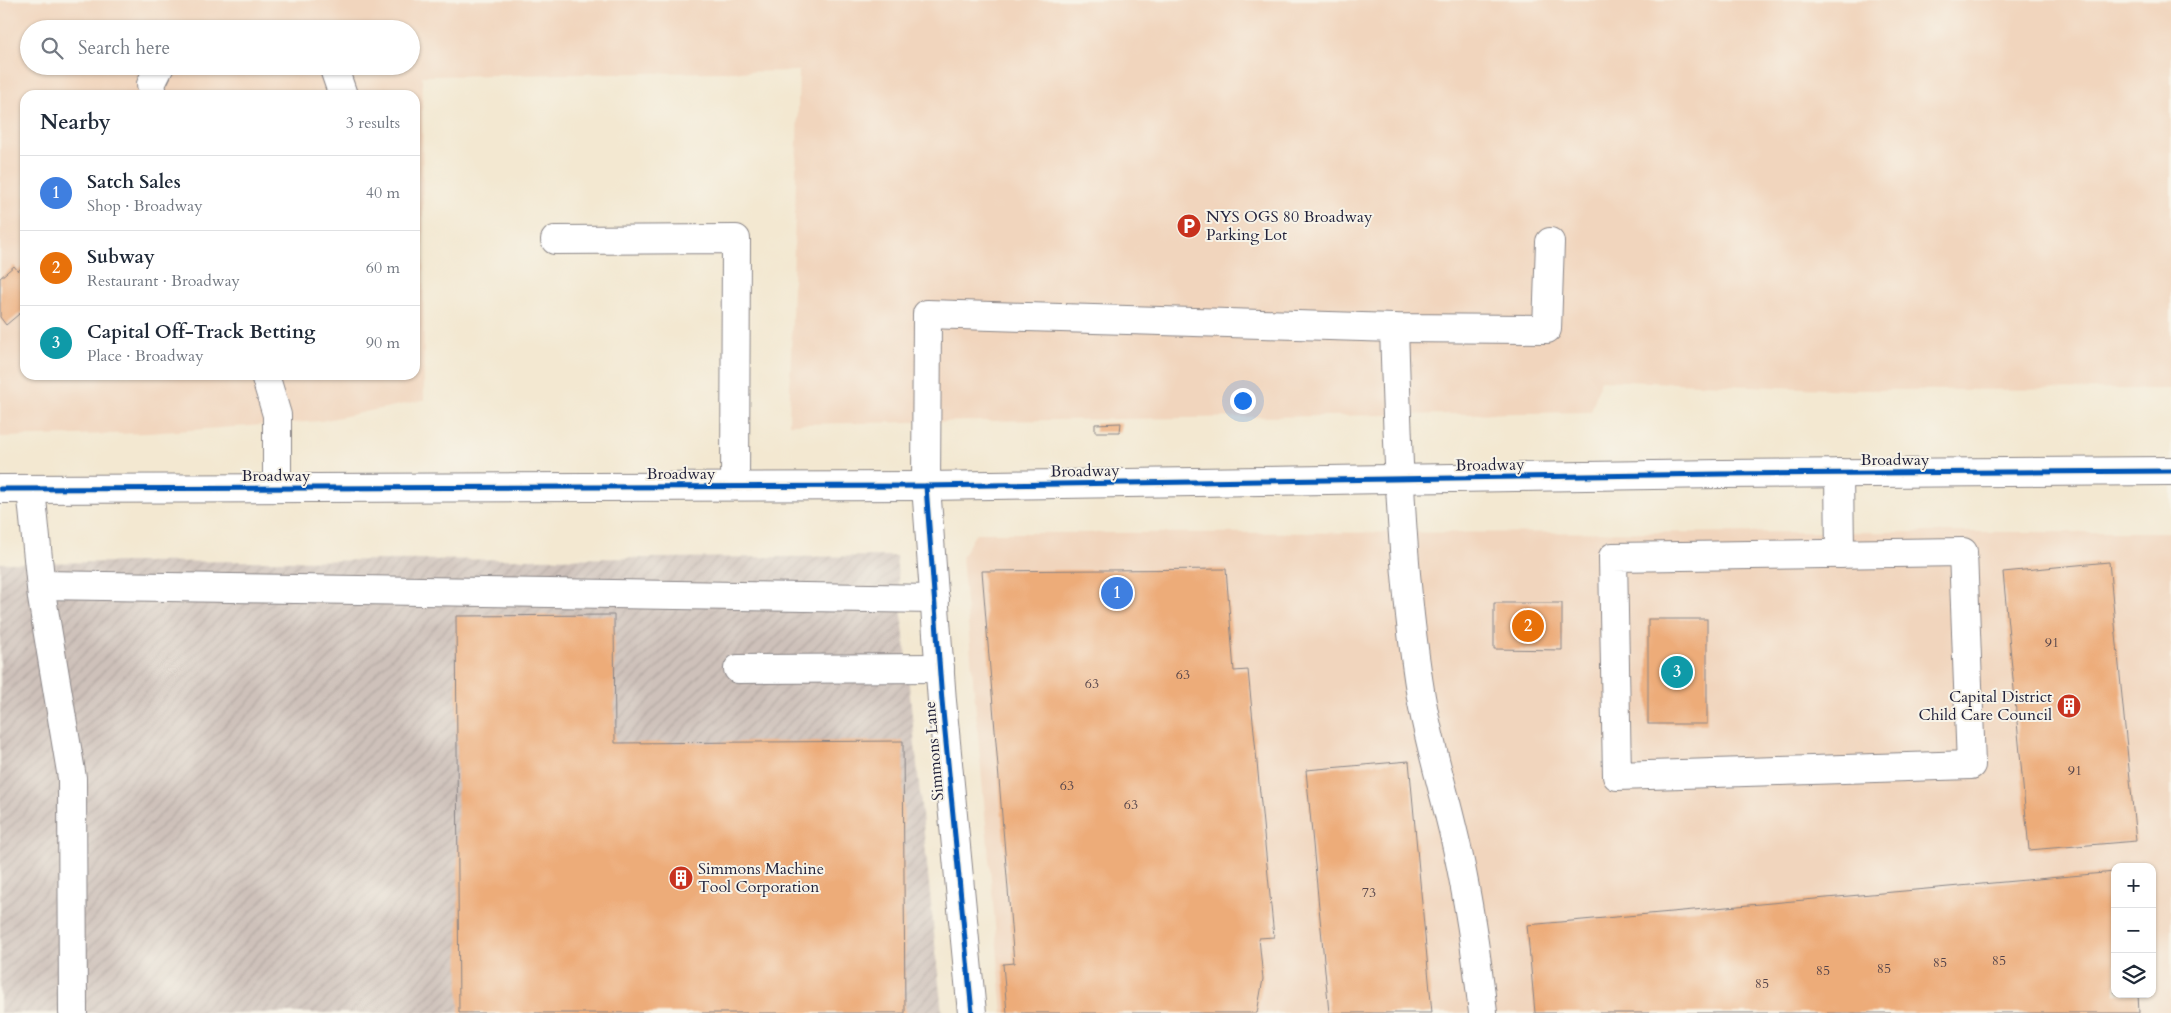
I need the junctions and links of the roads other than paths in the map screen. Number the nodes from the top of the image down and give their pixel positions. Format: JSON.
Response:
{"nodes":[{"id":1,"x":156,"y":75,"type":"edge"},
{"id":2,"x":336,"y":75,"type":"edge"},
{"id":3,"x":152,"y":90,"type":"edge"},
{"id":4,"x":341,"y":90,"type":"edge"},
{"id":5,"x":555,"y":240,"type":"dead end"},
{"id":6,"x":1550,"y":242,"type":"dead end"},
{"id":7,"x":1394,"y":328,"type":"junction"},
{"id":8,"x":266,"y":380,"type":"edge"},
{"id":9,"x":2171,"y":471,"type":"edge"},
{"id":10,"x":1839,"y":473,"type":"junction"},
{"id":11,"x":1399,"y":479,"type":"junction"},
{"id":12,"x":735,"y":486,"type":"junction"},
{"id":13,"x":926,"y":486,"type":"junction"},
{"id":14,"x":277,"y":488,"type":"junction"},
{"id":15,"x":0,"y":489,"type":"edge"},
{"id":16,"x":31,"y":489,"type":"junction"},
{"id":17,"x":1840,"y":554,"type":"junction"},
{"id":18,"x":41,"y":585,"type":"junction"},
{"id":19,"x":934,"y":599,"type":"junction"},
{"id":20,"x":940,"y":668,"type":"junction"},
{"id":21,"x":738,"y":669,"type":"dead end"},
{"id":22,"x":73,"y":1013,"type":"edge"},
{"id":23,"x":972,"y":1013,"type":"edge"},
{"id":24,"x":1483,"y":1013,"type":"edge"}],
"edges":[{"from":1,"to":3,"type":"main road"},
{"from":2,"to":4,"type":"main road"},
{"from":5,"to":12,"type":"main road"},
{"from":6,"to":7,"type":"main road"},
{"from":7,"to":11,"type":"main road"},
{"from":7,"to":13,"type":"main road","name":"Simmons Lane"},
{"from":8,"to":14,"type":"main road"},
{"from":9,"to":10,"type":"main road","name":"Broadway"},
{"from":10,"to":11,"type":"main road","name":"Broadway"},
{"from":10,"to":17,"type":"main road"},
{"from":11,"to":13,"type":"main road","name":"Broadway"},
{"from":11,"to":24,"type":"main road"},
{"from":12,"to":13,"type":"main road","name":"Broadway"},
{"from":12,"to":14,"type":"main road","name":"Broadway"},
{"from":13,"to":19,"type":"main road","name":"Simmons Lane"},
{"from":14,"to":16,"type":"main road","name":"Broadway"},
{"from":15,"to":16,"type":"main road","name":"Broadway"},
{"from":16,"to":18,"type":"main road"},
{"from":17,"to":17,"type":"main road"},
{"from":18,"to":19,"type":"main road"},
{"from":18,"to":22,"type":"main road"},
{"from":19,"to":20,"type":"main road","name":"Simmons Lane"},
{"from":20,"to":21,"type":"main road"},
{"from":20,"to":23,"type":"main road","name":"Simmons Lane"}]}
